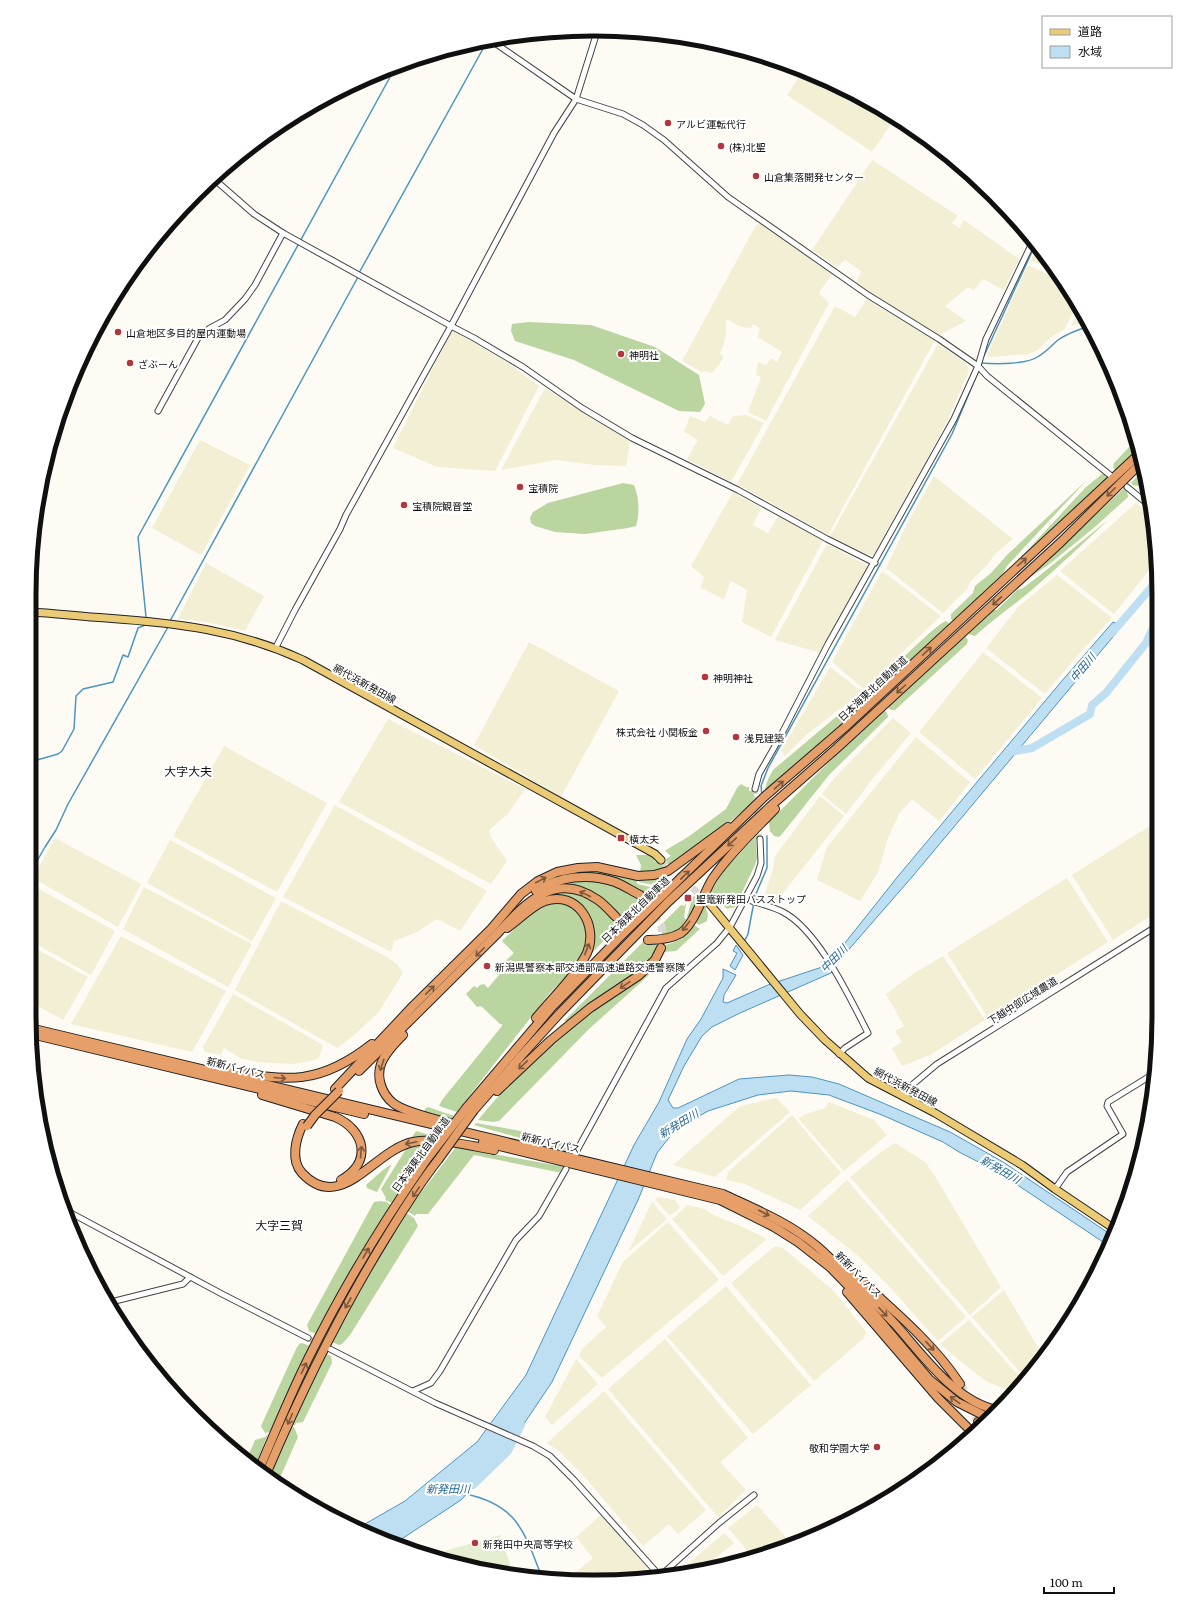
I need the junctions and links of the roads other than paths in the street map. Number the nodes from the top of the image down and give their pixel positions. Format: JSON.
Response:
{"nodes":[{"id":1,"x":596,"y":36,"type":"edge"},
{"id":2,"x":498,"y":45,"type":"edge"},
{"id":3,"x":576,"y":99,"type":"junction"},
{"id":4,"x":217,"y":182,"type":"edge"},
{"id":5,"x":283,"y":233,"type":"junction"},
{"id":6,"x":1031,"y":246,"type":"edge"},
{"id":7,"x":451,"y":326,"type":"junction"},
{"id":8,"x":978,"y":366,"type":"junction"},
{"id":9,"x":158,"y":411,"type":"dead end"},
{"id":10,"x":1135,"y":458,"type":"edge"},
{"id":11,"x":1137,"y":467,"type":"edge"},
{"id":12,"x":1110,"y":475,"type":"dead end"},
{"id":13,"x":1128,"y":487,"type":"dead end"},
{"id":14,"x":1144,"y":500,"type":"edge"},
{"id":15,"x":875,"y":563,"type":"junction"},
{"id":16,"x":36,"y":612,"type":"edge"},
{"id":17,"x":276,"y":647,"type":"junction"},
{"id":18,"x":837,"y":748,"type":"junction"},
{"id":19,"x":755,"y":789,"type":"tunnel mouth"},
{"id":20,"x":764,"y":797,"type":"junction"},
{"id":21,"x":760,"y":839,"type":"tunnel mouth"},
{"id":22,"x":661,"y":860,"type":"tunnel mouth"},
{"id":23,"x":640,"y":895,"type":"tunnel mouth"},
{"id":24,"x":745,"y":899,"type":"junction"},
{"id":25,"x":709,"y":903,"type":"tunnel mouth"},
{"id":26,"x":616,"y":916,"type":"tunnel mouth"},
{"id":27,"x":730,"y":927,"type":"junction"},
{"id":28,"x":1152,"y":929,"type":"edge"},
{"id":29,"x":493,"y":933,"type":"junction"},
{"id":30,"x":648,"y":940,"type":"tunnel mouth"},
{"id":31,"x":661,"y":948,"type":"tunnel mouth"},
{"id":32,"x":416,"y":1009,"type":"junction"},
{"id":33,"x":36,"y":1030,"type":"edge"},
{"id":34,"x":37,"y":1035,"type":"edge"},
{"id":35,"x":839,"y":1054,"type":"junction"},
{"id":36,"x":159,"y":1059,"type":"junction"},
{"id":37,"x":205,"y":1076,"type":"junction"},
{"id":38,"x":1148,"y":1076,"type":"edge"},
{"id":39,"x":479,"y":1091,"type":"junction"},
{"id":40,"x":903,"y":1097,"type":"junction"},
{"id":41,"x":473,"y":1109,"type":"junction"},
{"id":42,"x":305,"y":1125,"type":"junction"},
{"id":43,"x":575,"y":1154,"type":"dead end"},
{"id":44,"x":544,"y":1155,"type":"junction"},
{"id":45,"x":566,"y":1169,"type":"dead end"},
{"id":46,"x":1055,"y":1189,"type":"junction"},
{"id":47,"x":72,"y":1214,"type":"edge"},
{"id":48,"x":1111,"y":1227,"type":"edge"},
{"id":49,"x":815,"y":1250,"type":"junction"},
{"id":50,"x":190,"y":1277,"type":"junction"},
{"id":51,"x":115,"y":1302,"type":"edge"},
{"id":52,"x":308,"y":1338,"type":"tunnel mouth"},
{"id":53,"x":330,"y":1349,"type":"tunnel mouth"},
{"id":54,"x":960,"y":1384,"type":"tunnel mouth"},
{"id":55,"x":413,"y":1392,"type":"junction"},
{"id":56,"x":992,"y":1409,"type":"edge"},
{"id":57,"x":985,"y":1416,"type":"edge"},
{"id":58,"x":970,"y":1430,"type":"edge"},
{"id":59,"x":261,"y":1465,"type":"edge"},
{"id":60,"x":268,"y":1470,"type":"edge"},
{"id":61,"x":754,"y":1495,"type":"dead end"},
{"id":62,"x":667,"y":1570,"type":"edge"},
{"id":63,"x":656,"y":1571,"type":"edge"}],
"edges":[{"from":1,"to":3,"type":"street"},
{"from":2,"to":3,"type":"street"},
{"from":3,"to":7,"type":"street"},
{"from":3,"to":8,"type":"street"},
{"from":4,"to":5,"type":"street"},
{"from":5,"to":7,"type":"street"},
{"from":5,"to":9,"type":"street"},
{"from":6,"to":8,"type":"street"},
{"from":7,"to":15,"type":"street"},
{"from":7,"to":17,"type":"street"},
{"from":8,"to":12,"type":"street"},
{"from":8,"to":15,"type":"street"},
{"from":20,"to":10,"type":"highway","name":"日本海東北自動車道","one_way":true},
{"from":11,"to":18,"type":"highway","name":"日本海東北自動車道","one_way":true},
{"from":13,"to":14,"type":"street"},
{"from":15,"to":19,"type":"street"},
{"from":16,"to":17,"type":"main road","name":"網代浜新発田線"},
{"from":17,"to":22,"type":"main road","name":"網代浜新発田線"},
{"from":18,"to":30,"type":"highway","one_way":true},
{"from":18,"to":41,"type":"highway","name":"日本海東北自動車道","one_way":true},
{"from":29,"to":20,"type":"highway","one_way":true},
{"from":39,"to":20,"type":"highway","name":"日本海東北自動車道","one_way":true},
{"from":21,"to":24,"type":"street"},
{"from":23,"to":29,"type":"highway"},
{"from":24,"to":27,"type":"street"},
{"from":24,"to":35,"type":"street"},
{"from":25,"to":27,"type":"main road","name":"網代浜新発田線"},
{"from":26,"to":29,"type":"highway","one_way":true},
{"from":27,"to":35,"type":"main road","name":"網代浜新発田線"},
{"from":27,"to":43,"type":"street"},
{"from":28,"to":40,"type":"street","name":"下越中部広域農道"},
{"from":29,"to":32,"type":"highway"},
{"from":39,"to":29,"type":"highway","one_way":true},
{"from":31,"to":41,"type":"highway","one_way":true},
{"from":36,"to":32,"type":"highway","one_way":true},
{"from":32,"to":42,"type":"highway","bridge":true},
{"from":32,"to":44,"type":"highway","one_way":true},
{"from":33,"to":36,"type":"highway","name":"新新バイパス"},
{"from":34,"to":37,"type":"highway","name":"新新バイパス"},
{"from":35,"to":40,"type":"main road","name":"網代浜新発田線"},
{"from":36,"to":44,"type":"highway","name":"新新バイパス"},
{"from":42,"to":37,"type":"highway","one_way":true},
{"from":37,"to":44,"type":"highway","name":"新新バイパス"},
{"from":38,"to":46,"type":"street"},
{"from":39,"to":41,"type":"highway","name":"日本海東北自動車道"},
{"from":40,"to":46,"type":"main road","name":"網代浜新発田線"},
{"from":59,"to":41,"type":"highway","name":"日本海東北自動車道","one_way":true,"bridge":true},
{"from":41,"to":60,"type":"highway","name":"日本海東北自動車道","one_way":true,"bridge":true},
{"from":44,"to":42,"type":"highway","one_way":true},
{"from":44,"to":49,"type":"highway","name":"新新バイパス"},
{"from":45,"to":55,"type":"street"},
{"from":46,"to":48,"type":"main road","name":"網代浜新発田線"},
{"from":47,"to":50,"type":"street"},
{"from":49,"to":54,"type":"highway","one_way":true},
{"from":49,"to":56,"type":"highway","name":"新新バイパス","one_way":true},
{"from":57,"to":49,"type":"highway","name":"新新バイパス","one_way":true},
{"from":49,"to":58,"type":"highway"},
{"from":50,"to":51,"type":"street"},
{"from":50,"to":52,"type":"street"},
{"from":53,"to":55,"type":"street"},
{"from":55,"to":63,"type":"street"},
{"from":61,"to":62,"type":"street"}]}
